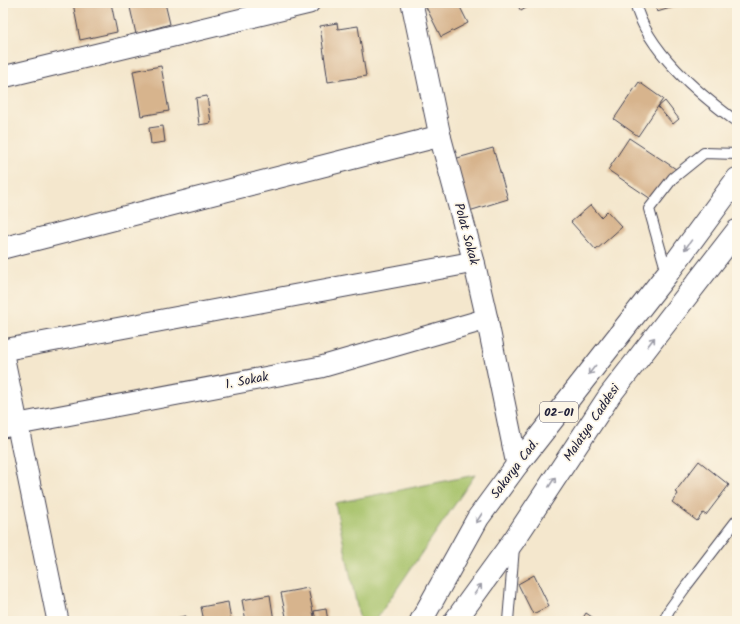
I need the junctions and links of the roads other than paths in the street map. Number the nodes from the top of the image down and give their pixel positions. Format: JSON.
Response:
{"nodes":[{"id":1,"x":310,"y":3,"type":"edge"},
{"id":2,"x":412,"y":3,"type":"edge"},
{"id":3,"x":636,"y":3,"type":"edge"},
{"id":4,"x":3,"y":77,"type":"edge"},
{"id":5,"x":737,"y":122,"type":"edge"},
{"id":6,"x":440,"y":136,"type":"junction"},
{"id":7,"x":737,"y":154,"type":"edge"},
{"id":8,"x":737,"y":179,"type":"edge"},
{"id":9,"x":735,"y":237,"type":"edge"},
{"id":10,"x":3,"y":248,"type":"edge"},
{"id":11,"x":474,"y":262,"type":"junction"},
{"id":12,"x":662,"y":280,"type":"junction"},
{"id":13,"x":680,"y":305,"type":"junction"},
{"id":14,"x":487,"y":318,"type":"junction"},
{"id":15,"x":608,"y":349,"type":"junction"},
{"id":16,"x":3,"y":350,"type":"edge"},
{"id":17,"x":3,"y":354,"type":"edge"},
{"id":18,"x":632,"y":366,"type":"junction"},
{"id":19,"x":10,"y":425,"type":"edge"},
{"id":20,"x":517,"y":465,"type":"junction"},
{"id":21,"x":737,"y":520,"type":"edge"},
{"id":22,"x":514,"y":540,"type":"junction"},
{"id":23,"x":58,"y":621,"type":"edge"},
{"id":24,"x":421,"y":621,"type":"edge"},
{"id":25,"x":456,"y":621,"type":"edge"},
{"id":26,"x":508,"y":621,"type":"edge"},
{"id":27,"x":664,"y":621,"type":"edge"}],
"edges":[{"from":1,"to":4,"type":"street"},
{"from":2,"to":6,"type":"street","name":"Polat Sokak"},
{"from":3,"to":5,"type":"lane"},
{"from":6,"to":10,"type":"street"},
{"from":6,"to":11,"type":"street","name":"Polat Sokak"},
{"from":7,"to":12,"type":"lane"},
{"from":8,"to":12,"type":"main road","name":"Sakarya Cad.","number":"02-01","one_way":true},
{"from":9,"to":13,"type":"main road","name":"Malatya Caddesi"},
{"from":11,"to":14,"type":"street","name":"Polat Sokak"},
{"from":11,"to":16,"type":"street"},
{"from":12,"to":13,"type":"main road"},
{"from":12,"to":15,"type":"main road","name":"Sakarya Cad.","number":"02-01"},
{"from":18,"to":13,"type":"main road","name":"Malatya Caddesi","one_way":true},
{"from":14,"to":19,"type":"street","name":"1. Sokak"},
{"from":14,"to":20,"type":"street","name":"Polat Sokak"},
{"from":15,"to":18,"type":"main road"},
{"from":15,"to":20,"type":"main road","name":"Sakarya Cad.","number":"02-01","one_way":true},
{"from":17,"to":19,"type":"street"},
{"from":22,"to":18,"type":"main road","name":"Malatya Caddesi","one_way":true},
{"from":19,"to":23,"type":"street"},
{"from":20,"to":24,"type":"main road","name":"Sakarya Cad.","number":"02-01","one_way":true},
{"from":21,"to":27,"type":"lane"},
{"from":25,"to":22,"type":"main road","name":"Malatya Caddesi","one_way":true},
{"from":22,"to":26,"type":"lane"}]}
